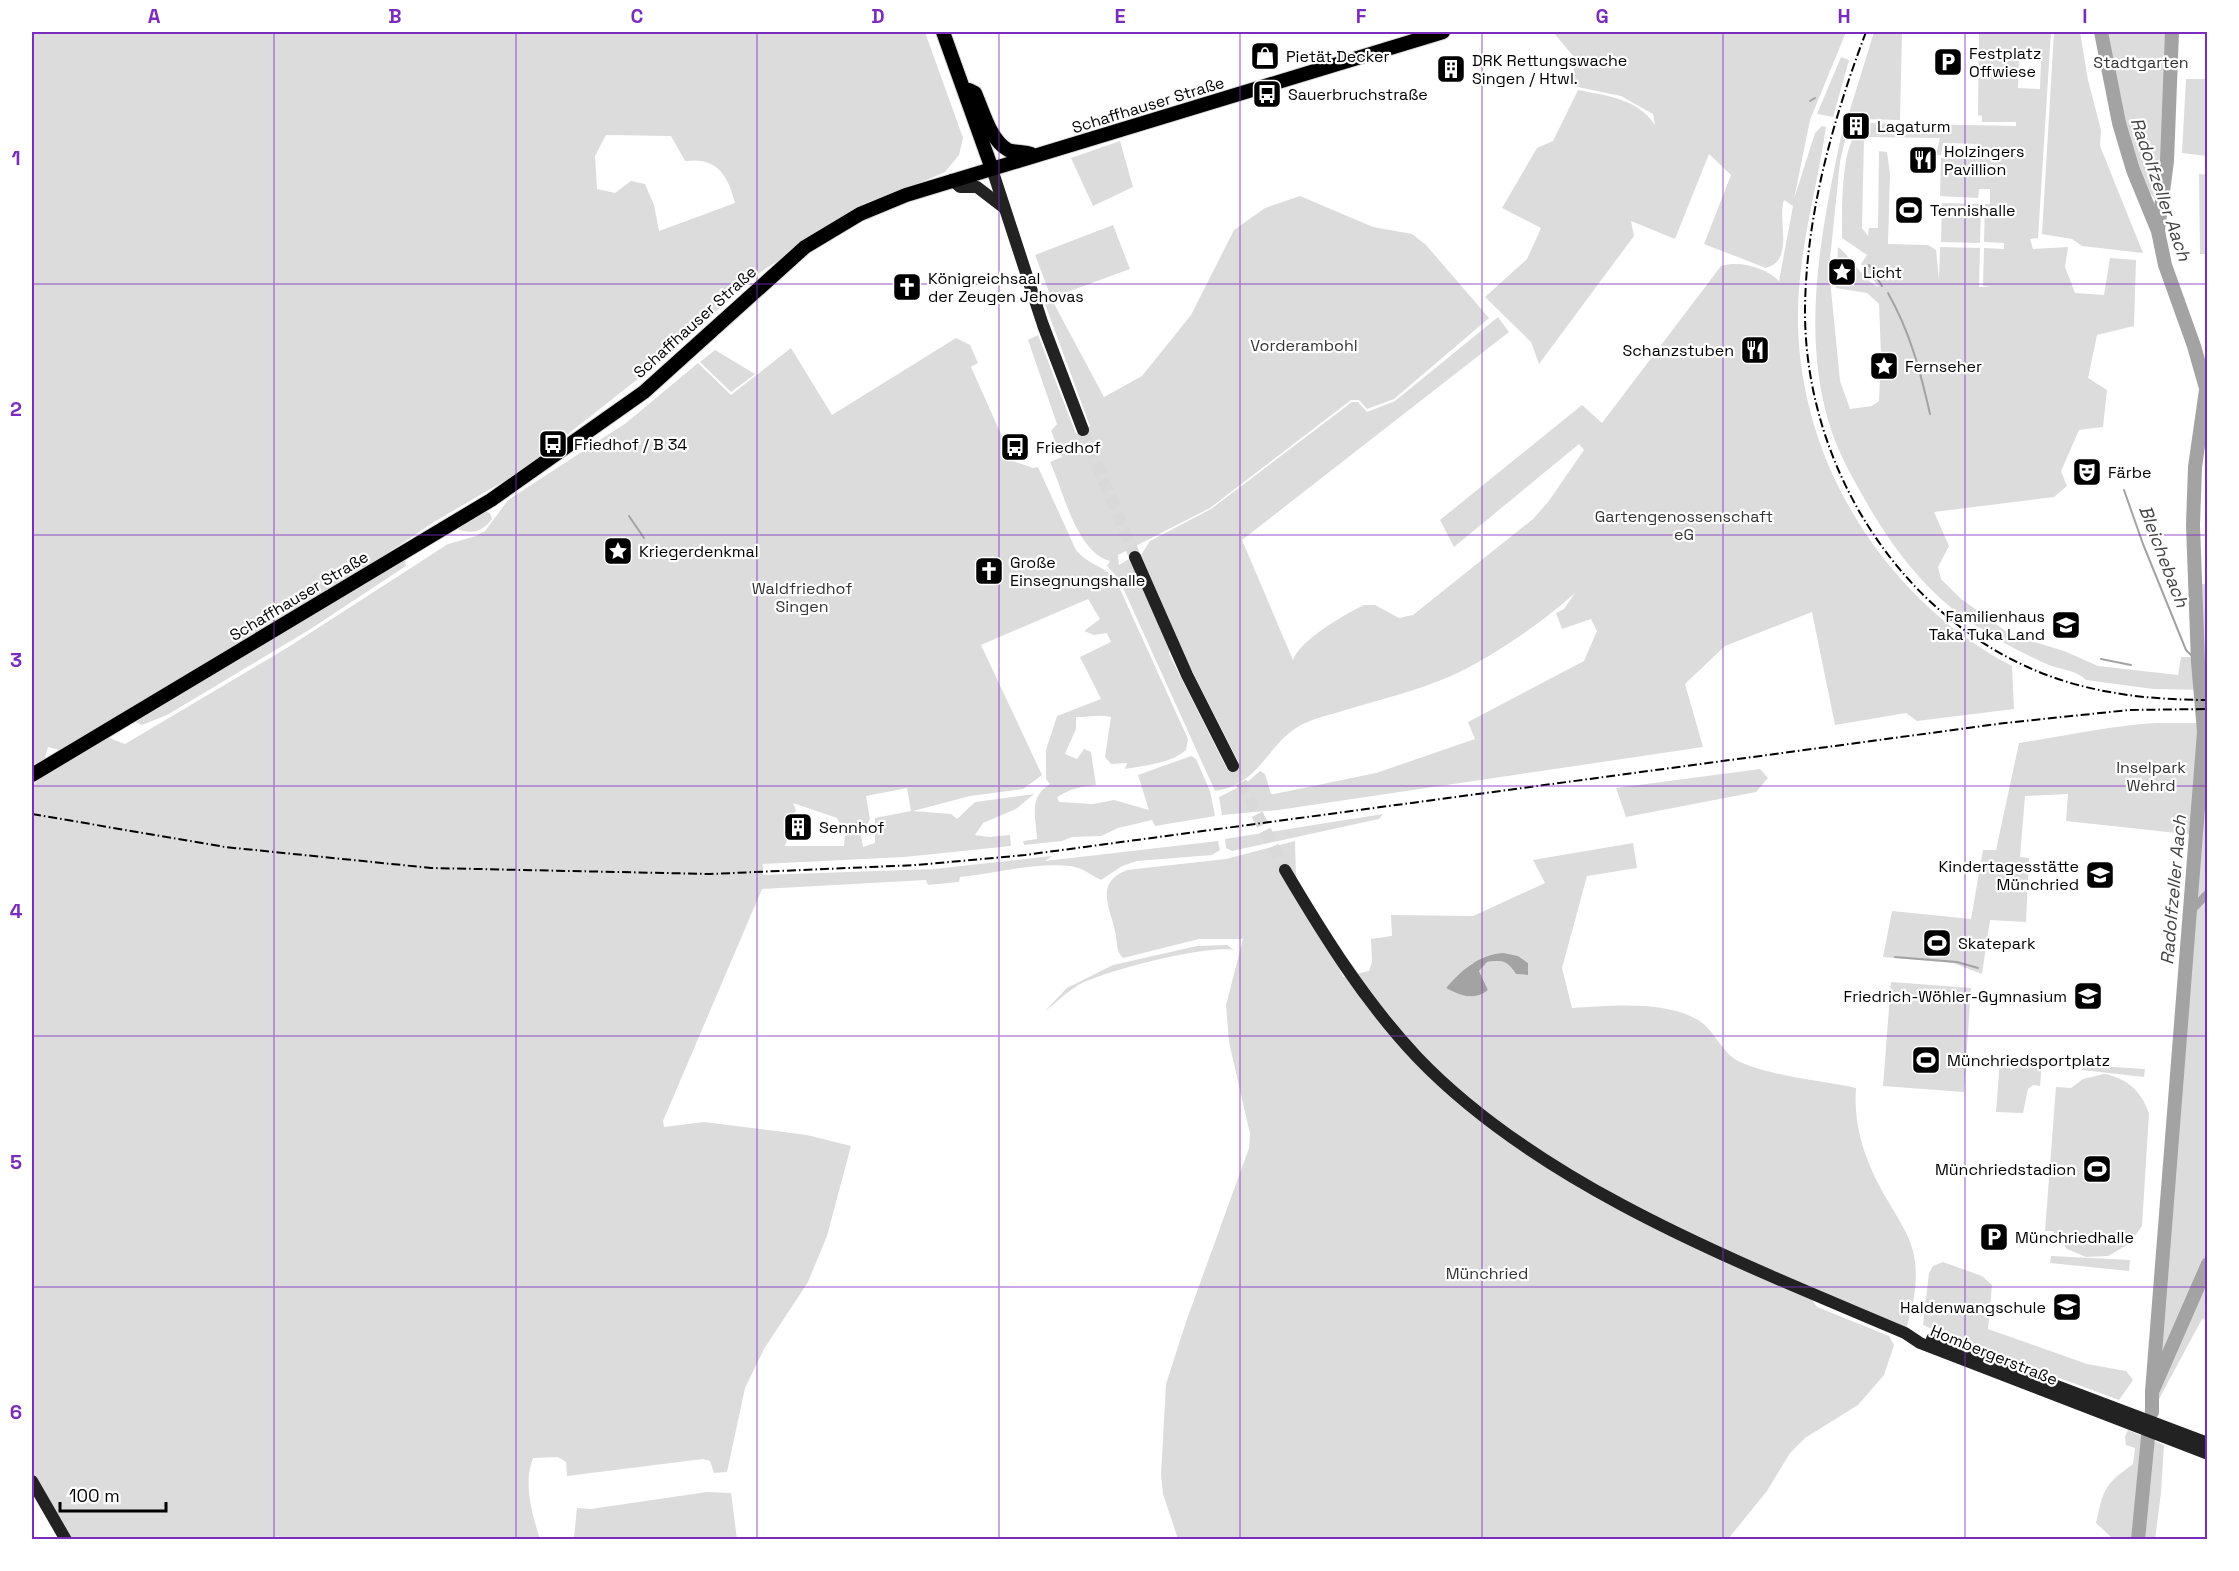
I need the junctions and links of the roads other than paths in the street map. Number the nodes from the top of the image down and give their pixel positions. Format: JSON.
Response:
{"nodes":[{"id":1,"x":943,"y":32,"type":"edge"},
{"id":2,"x":1443,"y":32,"type":"edge"},
{"id":3,"x":964,"y":87,"type":"junction"},
{"id":4,"x":1036,"y":156,"type":"junction"},
{"id":5,"x":992,"y":169,"type":"junction"},
{"id":6,"x":952,"y":180,"type":"junction"},
{"id":7,"x":1004,"y":207,"type":"junction"},
{"id":8,"x":1083,"y":430,"type":"tunnel mouth"},
{"id":9,"x":1135,"y":557,"type":"tunnel mouth"},
{"id":10,"x":1233,"y":766,"type":"tunnel mouth"},
{"id":11,"x":32,"y":775,"type":"edge"},
{"id":12,"x":1285,"y":870,"type":"tunnel mouth"},
{"id":13,"x":2174,"y":1435,"type":"junction"},
{"id":14,"x":2208,"y":1443,"type":"edge"},
{"id":15,"x":2208,"y":1454,"type":"edge"},
{"id":16,"x":32,"y":1481,"type":"edge"},
{"id":17,"x":66,"y":1539,"type":"edge"}],
"edges":[{"from":1,"to":3,"type":"main road"},
{"from":2,"to":4,"type":"main road","name":"Schaffhauser Straße"},
{"from":3,"to":4,"type":"main road"},
{"from":3,"to":5,"type":"main road"},
{"from":4,"to":5,"type":"main road","name":"Schaffhauser Straße"},
{"from":5,"to":6,"type":"main road","name":"Schaffhauser Straße"},
{"from":5,"to":7,"type":"main road"},
{"from":6,"to":7,"type":"main road"},
{"from":6,"to":11,"type":"main road","name":"Schaffhauser Straße"},
{"from":7,"to":8,"type":"main road"},
{"from":9,"to":10,"type":"main road"},
{"from":12,"to":13,"type":"main road","name":"Hombergerstraße"},
{"from":13,"to":14,"type":"main road","name":"Hombergerstraße"},
{"from":13,"to":15,"type":"main road","name":"Hombergerstraße"},
{"from":16,"to":17,"type":"main road"}]}
